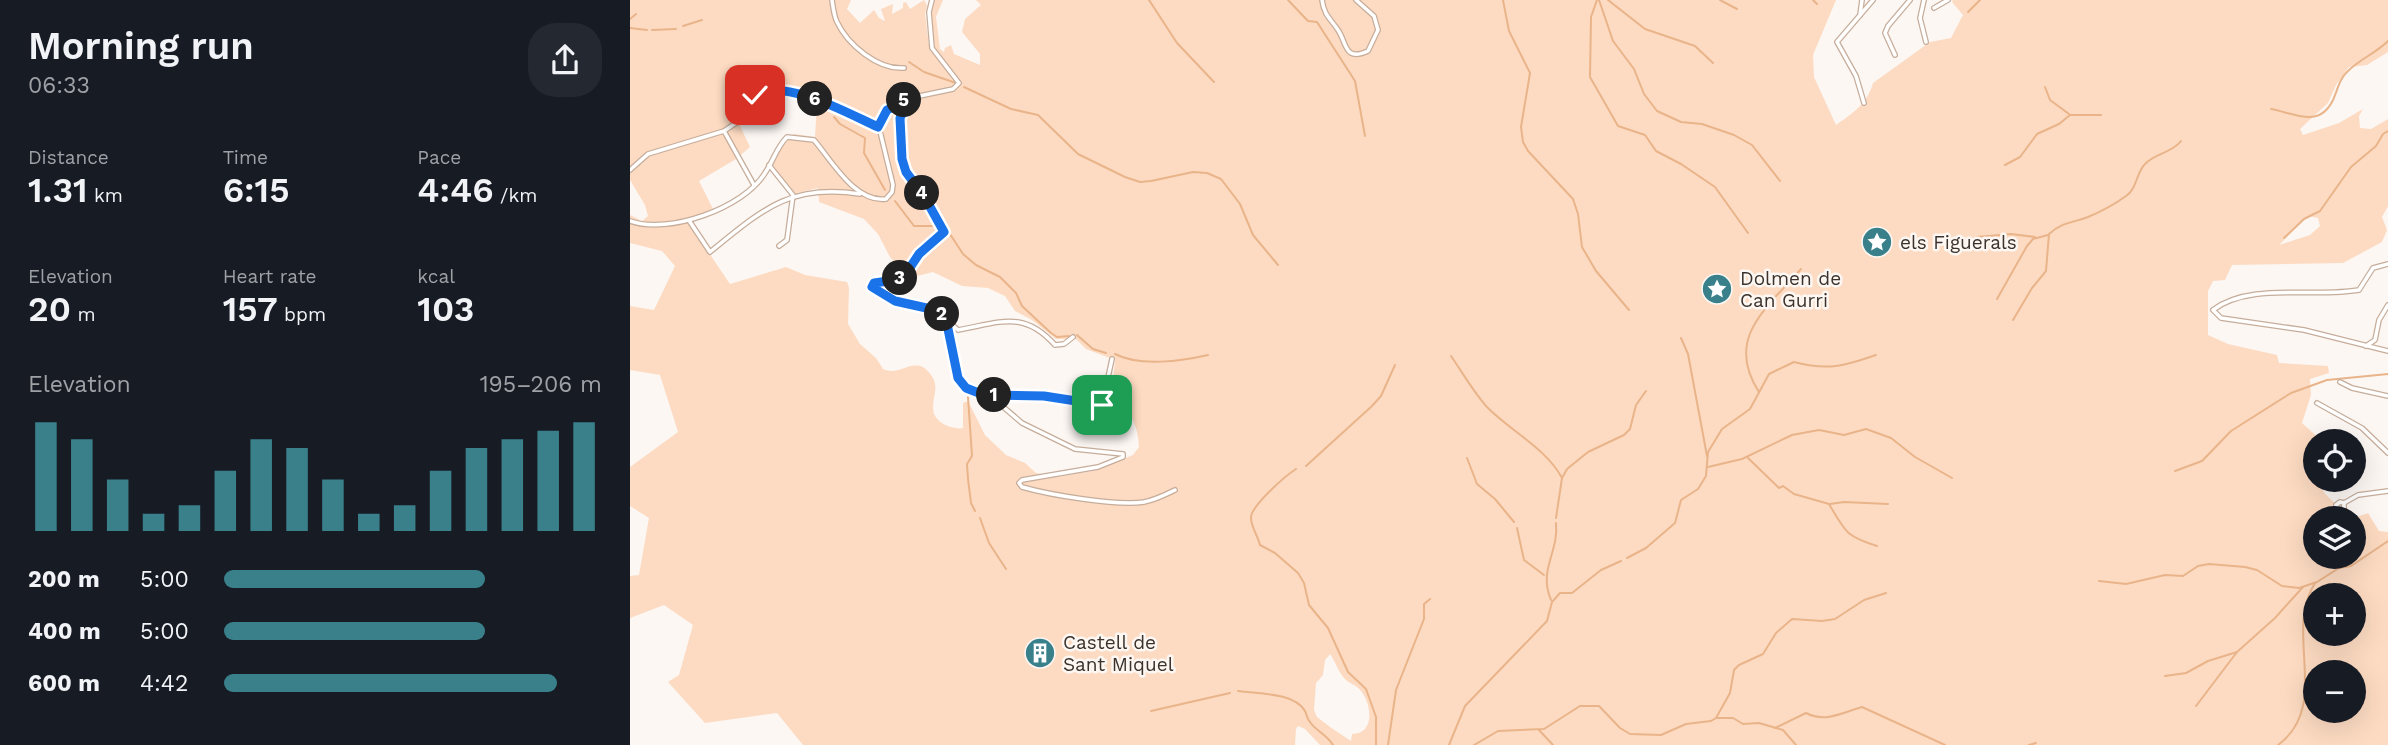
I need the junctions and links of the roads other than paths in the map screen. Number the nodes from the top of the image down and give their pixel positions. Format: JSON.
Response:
{"nodes":[{"id":1,"x":832,"y":0,"type":"edge"},
{"id":2,"x":932,"y":0,"type":"edge"},
{"id":3,"x":1322,"y":0,"type":"edge"},
{"id":4,"x":1356,"y":0,"type":"edge"},
{"id":5,"x":1862,"y":0,"type":"edge"},
{"id":6,"x":1873,"y":0,"type":"edge"},
{"id":7,"x":1910,"y":0,"type":"edge"},
{"id":8,"x":1924,"y":0,"type":"edge"},
{"id":9,"x":1948,"y":0,"type":"edge"},
{"id":10,"x":1934,"y":8,"type":"dead end"},
{"id":11,"x":1860,"y":17,"type":"junction"},
{"id":12,"x":1926,"y":42,"type":"dead end"},
{"id":13,"x":1895,"y":55,"type":"dead end"},
{"id":14,"x":904,"y":68,"type":"dead end"},
{"id":15,"x":910,"y":99,"type":"junction"},
{"id":16,"x":1864,"y":103,"type":"dead end"},
{"id":17,"x":878,"y":127,"type":"junction"},
{"id":18,"x":724,"y":131,"type":"junction"},
{"id":19,"x":769,"y":165,"type":"junction"},
{"id":20,"x":630,"y":170,"type":"edge"},
{"id":21,"x":754,"y":186,"type":"junction"},
{"id":22,"x":860,"y":194,"type":"junction"},
{"id":23,"x":793,"y":195,"type":"junction"},
{"id":24,"x":630,"y":221,"type":"edge"},
{"id":25,"x":690,"y":222,"type":"junction"},
{"id":26,"x":779,"y":246,"type":"dead end"},
{"id":27,"x":2388,"y":264,"type":"edge"},
{"id":28,"x":2388,"y":305,"type":"edge"},
{"id":29,"x":946,"y":319,"type":"junction"},
{"id":30,"x":1073,"y":337,"type":"dead end"},
{"id":31,"x":2366,"y":346,"type":"junction"},
{"id":32,"x":2388,"y":351,"type":"edge"},
{"id":33,"x":1112,"y":359,"type":"dead end"},
{"id":34,"x":2340,"y":383,"type":"dead end"},
{"id":35,"x":984,"y":395,"type":"junction"},
{"id":36,"x":2388,"y":396,"type":"edge"},
{"id":37,"x":2317,"y":403,"type":"dead end"},
{"id":38,"x":2388,"y":453,"type":"edge"},
{"id":39,"x":1175,"y":490,"type":"dead end"},
{"id":40,"x":2388,"y":491,"type":"edge"},
{"id":41,"x":2344,"y":503,"type":"dead end"}],
"edges":[{"from":1,"to":14,"type":"street"},
{"from":2,"to":15,"type":"street"},
{"from":3,"to":4,"type":"street"},
{"from":5,"to":11,"type":"street"},
{"from":6,"to":11,"type":"street"},
{"from":7,"to":13,"type":"street"},
{"from":8,"to":12,"type":"street"},
{"from":9,"to":10,"type":"street"},
{"from":11,"to":16,"type":"street"},
{"from":15,"to":17,"type":"street"},
{"from":15,"to":29,"type":"street"},
{"from":17,"to":18,"type":"street"},
{"from":17,"to":22,"type":"street"},
{"from":18,"to":20,"type":"street"},
{"from":18,"to":21,"type":"street"},
{"from":19,"to":21,"type":"street"},
{"from":19,"to":22,"type":"street"},
{"from":19,"to":23,"type":"street"},
{"from":21,"to":25,"type":"street"},
{"from":22,"to":23,"type":"street"},
{"from":23,"to":25,"type":"street"},
{"from":23,"to":26,"type":"street"},
{"from":24,"to":25,"type":"street"},
{"from":27,"to":31,"type":"street"},
{"from":28,"to":31,"type":"street"},
{"from":29,"to":30,"type":"street"},
{"from":29,"to":35,"type":"street"},
{"from":31,"to":32,"type":"street"},
{"from":33,"to":35,"type":"street"},
{"from":34,"to":36,"type":"street"},
{"from":35,"to":39,"type":"street"},
{"from":37,"to":38,"type":"street"},
{"from":40,"to":41,"type":"street"}]}
